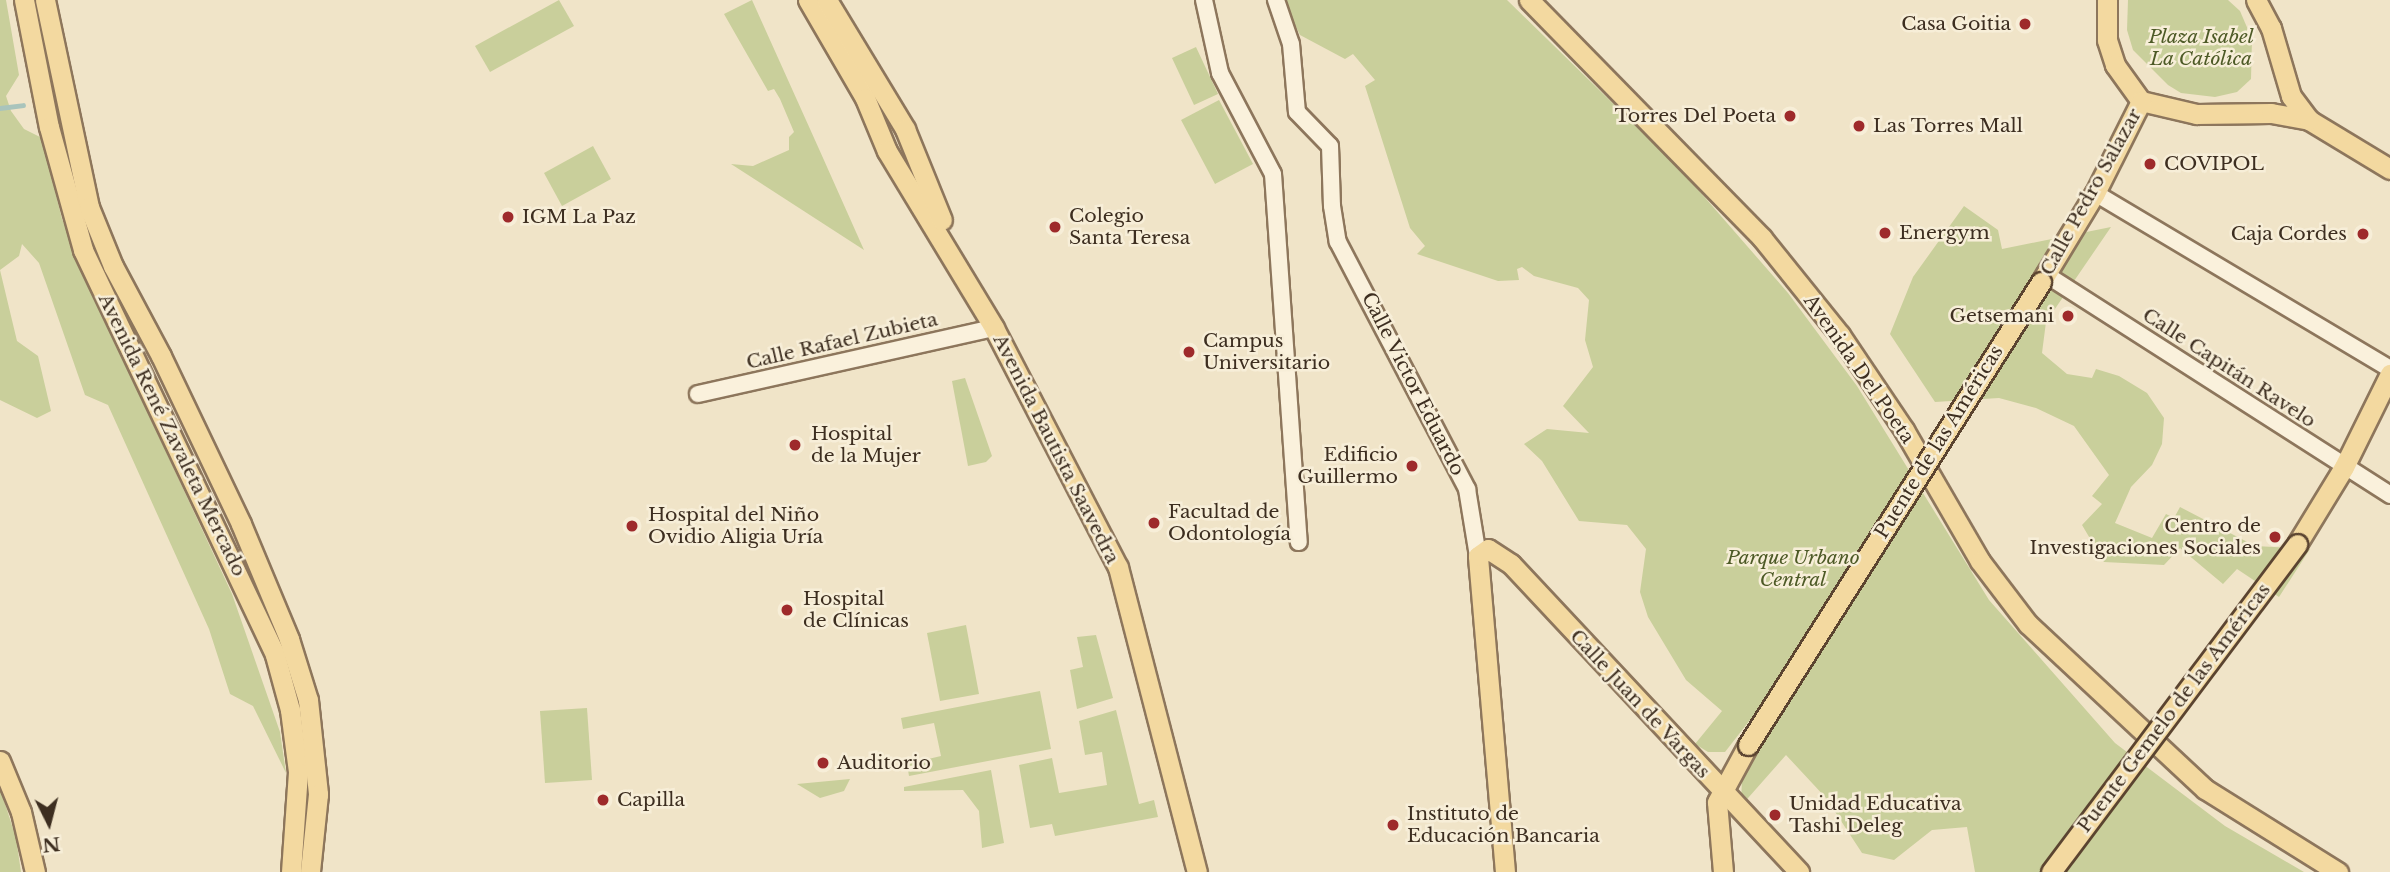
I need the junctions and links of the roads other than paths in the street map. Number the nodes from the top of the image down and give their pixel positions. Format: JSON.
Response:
{"nodes":[{"id":1,"x":24,"y":0,"type":"edge"},
{"id":2,"x":45,"y":0,"type":"edge"},
{"id":3,"x":808,"y":0,"type":"edge"},
{"id":4,"x":827,"y":0,"type":"edge"},
{"id":5,"x":1204,"y":0,"type":"edge"},
{"id":6,"x":1276,"y":0,"type":"edge"},
{"id":7,"x":1529,"y":0,"type":"edge"},
{"id":8,"x":2107,"y":0,"type":"edge"},
{"id":9,"x":2259,"y":3,"type":"edge"},
{"id":10,"x":2141,"y":101,"type":"junction"},
{"id":11,"x":2309,"y":120,"type":"junction"},
{"id":12,"x":2390,"y":169,"type":"edge"},
{"id":13,"x":2095,"y":193,"type":"junction"},
{"id":14,"x":965,"y":276,"type":"junction"},
{"id":15,"x":2043,"y":278,"type":"junction"},
{"id":16,"x":994,"y":328,"type":"junction"},
{"id":17,"x":2390,"y":369,"type":"edge"},
{"id":18,"x":2390,"y":374,"type":"edge"},
{"id":19,"x":698,"y":394,"type":"dead end"},
{"id":20,"x":2344,"y":467,"type":"junction"},
{"id":21,"x":2390,"y":495,"type":"edge"},
{"id":22,"x":1299,"y":542,"type":"dead end"},
{"id":23,"x":1478,"y":556,"type":"junction"},
{"id":24,"x":0,"y":761,"type":"edge"},
{"id":25,"x":1720,"y":791,"type":"junction"},
{"id":26,"x":35,"y":872,"type":"edge"},
{"id":27,"x":290,"y":872,"type":"edge"},
{"id":28,"x":310,"y":872,"type":"edge"},
{"id":29,"x":1198,"y":872,"type":"edge"},
{"id":30,"x":1505,"y":872,"type":"edge"},
{"id":31,"x":1723,"y":872,"type":"edge"},
{"id":32,"x":1799,"y":872,"type":"edge"},
{"id":33,"x":2051,"y":872,"type":"edge"},
{"id":34,"x":2338,"y":872,"type":"edge"}],
"edges":[{"from":1,"to":27,"type":"main road","name":"Avenida René Zavaleta Mercado"},
{"from":2,"to":28,"type":"main road","name":"Avenida René Zavaleta Mercado"},
{"from":3,"to":14,"type":"main road","name":"Avenida Bautista Saavedra"},
{"from":4,"to":14,"type":"main road","name":"Avenida Bautista Saavedra"},
{"from":5,"to":22,"type":"street"},
{"from":6,"to":23,"type":"street","name":"Calle Victor Eduardo"},
{"from":7,"to":34,"type":"main road","name":"Avenida Del Poeta"},
{"from":8,"to":10,"type":"main road"},
{"from":9,"to":11,"type":"main road"},
{"from":10,"to":11,"type":"main road"},
{"from":10,"to":13,"type":"main road","name":"Calle Pedro Salazar"},
{"from":11,"to":12,"type":"main road"},
{"from":13,"to":15,"type":"main road","name":"Calle Pedro Salazar"},
{"from":13,"to":17,"type":"street"},
{"from":14,"to":16,"type":"main road","name":"Avenida Bautista Saavedra"},
{"from":15,"to":20,"type":"street","name":"Calle Capitán Ravelo"},
{"from":15,"to":25,"type":"main road","name":"Puente de las Américas","bridge":true},
{"from":16,"to":19,"type":"street","name":"Calle Rafael Zubieta"},
{"from":16,"to":29,"type":"main road","name":"Avenida Bautista Saavedra"},
{"from":18,"to":20,"type":"main road","name":"Puente Gemelo de las Américas"},
{"from":20,"to":21,"type":"street","name":"Calle Capitán Ravelo"},
{"from":20,"to":33,"type":"main road","name":"Puente Gemelo de las Américas","bridge":true},
{"from":23,"to":25,"type":"main road","name":"Calle Juan de Vargas"},
{"from":23,"to":30,"type":"main road","name":"Calle Victor Eduardo"},
{"from":24,"to":26,"type":"main road"},
{"from":25,"to":31,"type":"main road"},
{"from":25,"to":32,"type":"main road","name":"Calle Juan de Vargas"}]}
